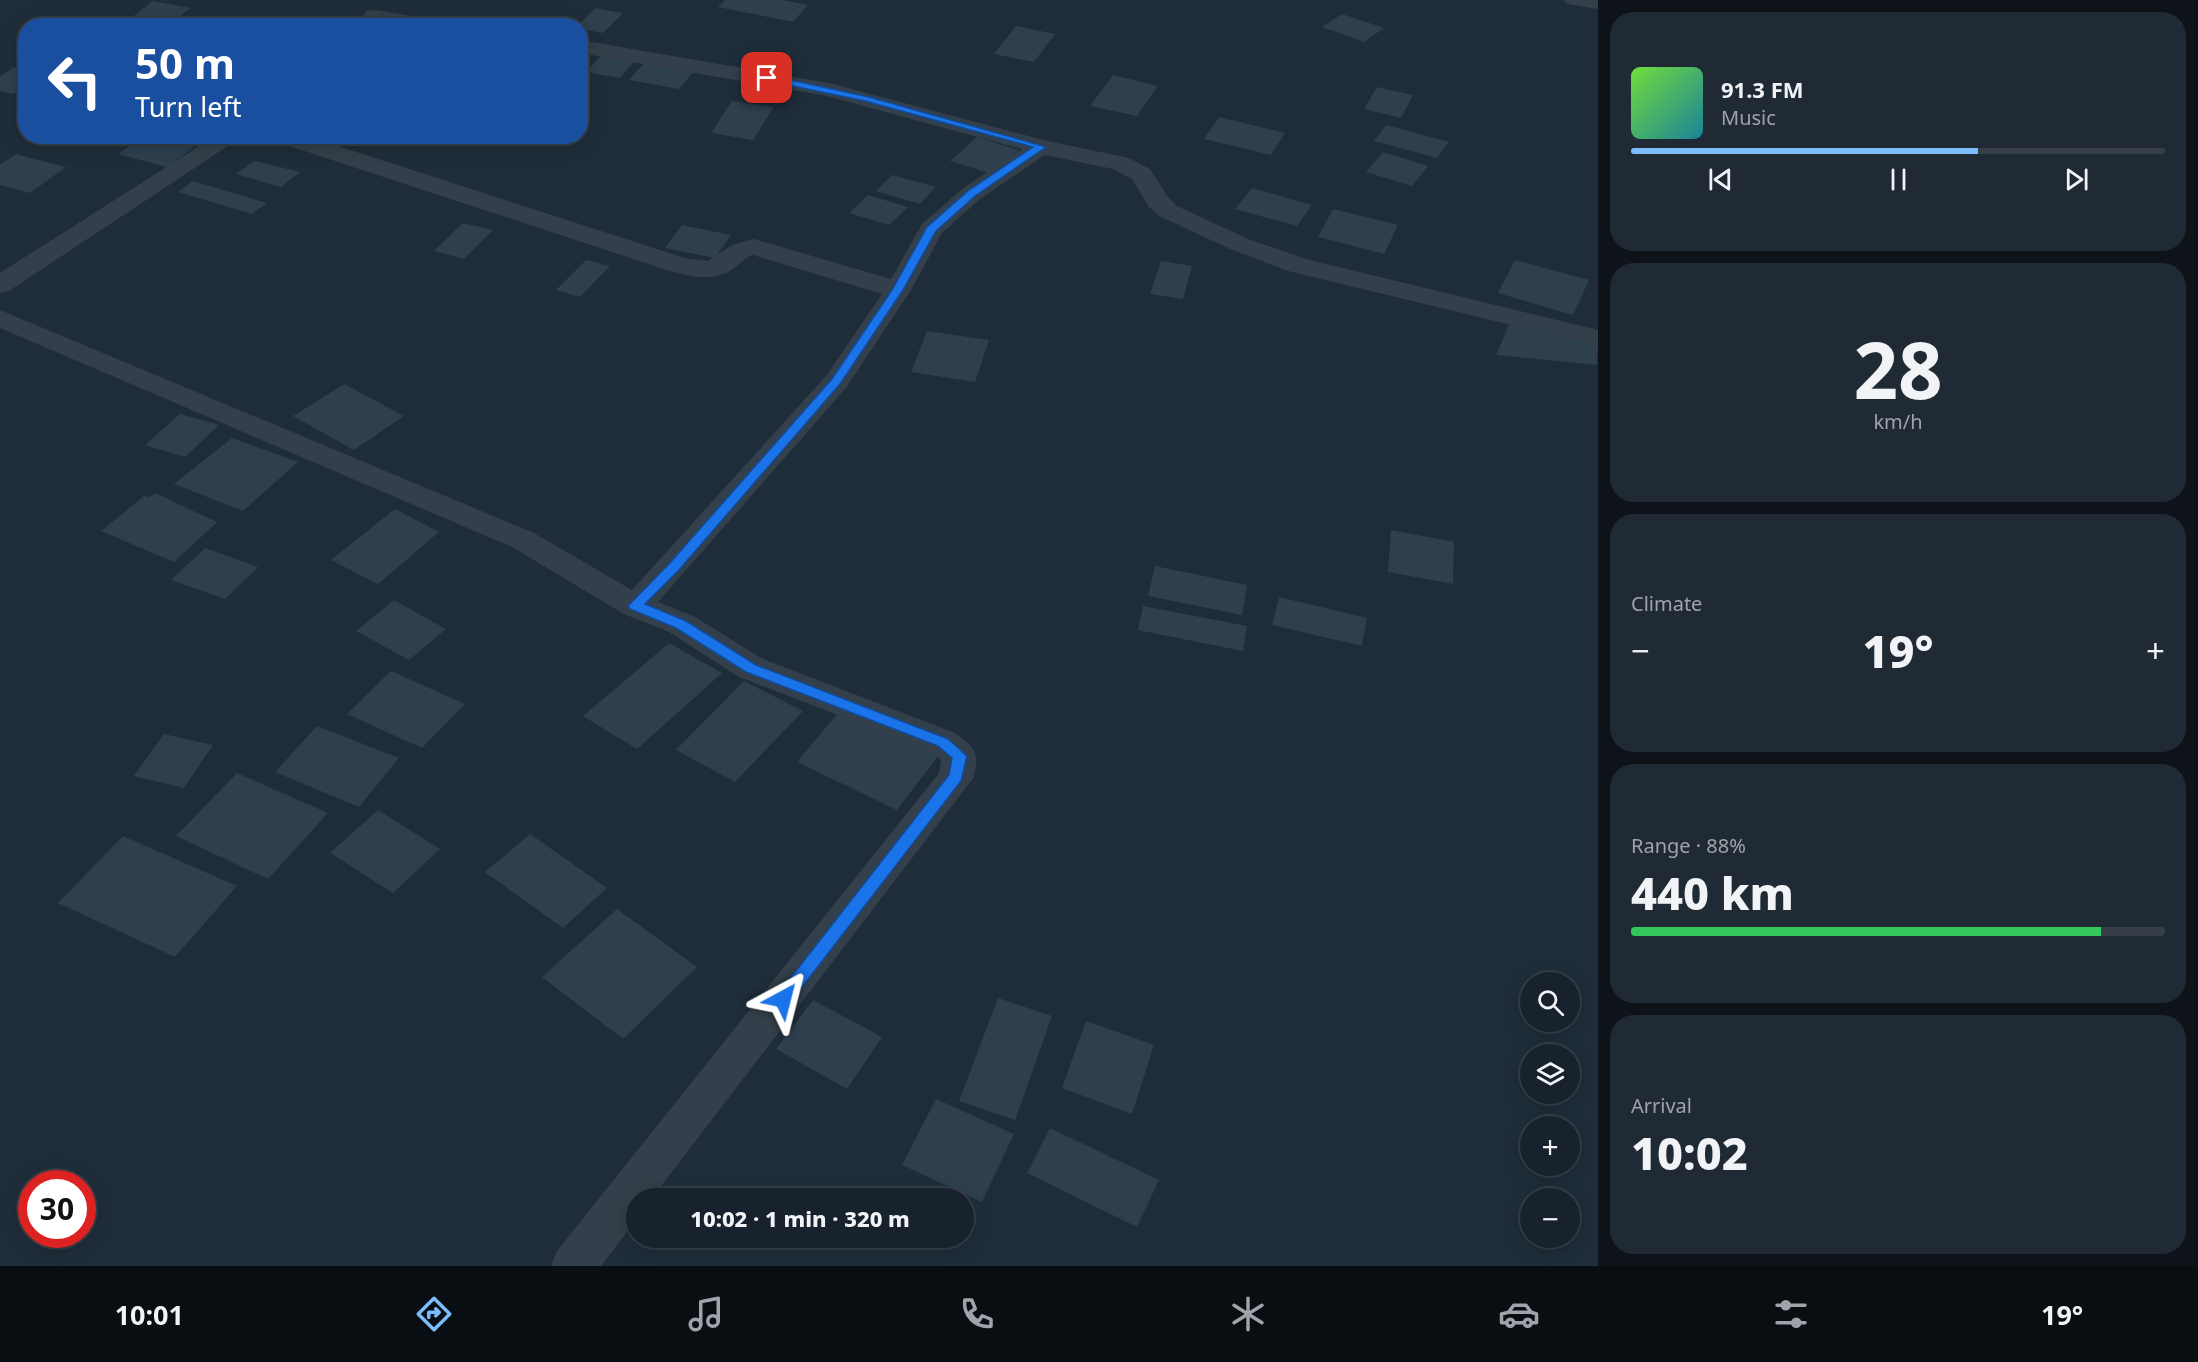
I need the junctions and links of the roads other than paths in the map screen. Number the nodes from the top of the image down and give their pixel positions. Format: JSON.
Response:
{"nodes":[{"id":1,"x":389,"y":0,"type":"edge"},
{"id":2,"x":1574,"y":0,"type":"edge"},
{"id":3,"x":1598,"y":3,"type":"edge"},
{"id":4,"x":371,"y":18,"type":"edge"},
{"id":5,"x":588,"y":47,"type":"edge"},
{"id":6,"x":220,"y":144,"type":"edge"},
{"id":7,"x":307,"y":144,"type":"edge"},
{"id":8,"x":1041,"y":147,"type":"junction"},
{"id":9,"x":0,"y":285,"type":"edge"},
{"id":10,"x":898,"y":290,"type":"junction"},
{"id":11,"x":0,"y":318,"type":"edge"},
{"id":12,"x":1598,"y":338,"type":"edge"},
{"id":13,"x":635,"y":606,"type":"junction"},
{"id":14,"x":573,"y":1266,"type":"edge"}],
"edges":[{"from":1,"to":4,"type":"street"},
{"from":2,"to":3,"type":"street"},
{"from":5,"to":8,"type":"street"},
{"from":6,"to":9,"type":"street"},
{"from":7,"to":10,"type":"street"},
{"from":8,"to":10,"type":"street"},
{"from":8,"to":12,"type":"street"},
{"from":10,"to":13,"type":"street"},
{"from":11,"to":13,"type":"street"},
{"from":13,"to":14,"type":"street"}]}
